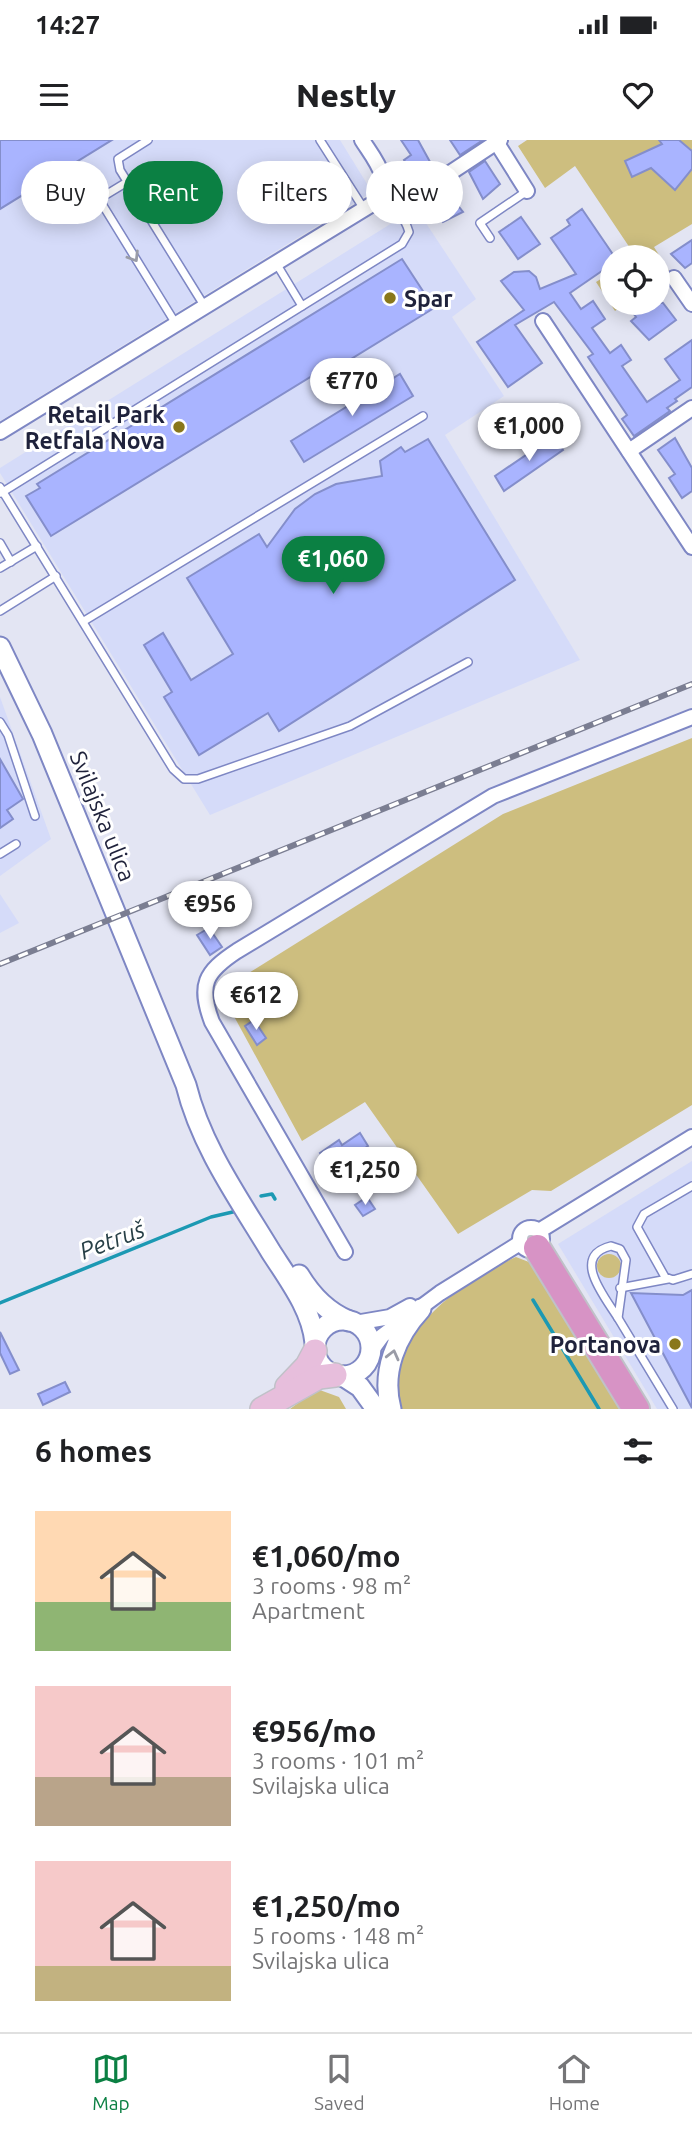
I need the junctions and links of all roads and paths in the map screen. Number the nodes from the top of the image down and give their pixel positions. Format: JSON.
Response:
{"nodes":[{"id":1,"x":148,"y":140,"type":"edge"},
{"id":2,"x":320,"y":140,"type":"edge"},
{"id":3,"x":362,"y":140,"type":"edge"},
{"id":4,"x":497,"y":141,"type":"edge"},
{"id":5,"x":375,"y":161,"type":"edge"},
{"id":6,"x":463,"y":164,"type":"edge"},
{"id":7,"x":123,"y":175,"type":"edge"},
{"id":8,"x":123,"y":184,"type":"edge"},
{"id":9,"x":527,"y":191,"type":"joint"},
{"id":10,"x":364,"y":209,"type":"joint"},
{"id":11,"x":154,"y":224,"type":"edge"},
{"id":12,"x":405,"y":224,"type":"edge"},
{"id":13,"x":490,"y":238,"type":"dead end"},
{"id":14,"x":276,"y":263,"type":"junction"},
{"id":15,"x":674,"y":278,"type":"dead end"},
{"id":16,"x":692,"y":304,"type":"edge"},
{"id":17,"x":302,"y":306,"type":"junction"},
{"id":18,"x":205,"y":307,"type":"junction"},
{"id":19,"x":543,"y":321,"type":"dead end"},
{"id":20,"x":176,"y":324,"type":"junction"},
{"id":21,"x":692,"y":408,"type":"edge"},
{"id":22,"x":423,"y":416,"type":"dead end"},
{"id":23,"x":0,"y":432,"type":"edge"},
{"id":24,"x":629,"y":451,"type":"junction"},
{"id":25,"x":1,"y":490,"type":"edge"},
{"id":26,"x":0,"y":543,"type":"edge"},
{"id":27,"x":37,"y":546,"type":"junction"},
{"id":28,"x":692,"y":547,"type":"edge"},
{"id":29,"x":11,"y":562,"type":"junction"},
{"id":30,"x":0,"y":568,"type":"edge"},
{"id":31,"x":57,"y":576,"type":"junction"},
{"id":32,"x":0,"y":611,"type":"edge"},
{"id":33,"x":84,"y":621,"type":"junction"},
{"id":34,"x":1,"y":650,"type":"edge"},
{"id":35,"x":468,"y":662,"type":"dead end"},
{"id":36,"x":692,"y":717,"type":"edge"},
{"id":37,"x":0,"y":722,"type":"edge"},
{"id":38,"x":35,"y":816,"type":"dead end"},
{"id":39,"x":16,"y":844,"type":"dead end"},
{"id":40,"x":0,"y":854,"type":"edge"},
{"id":41,"x":186,"y":1085,"type":"junction"},
{"id":42,"x":692,"y":1137,"type":"edge"},
{"id":43,"x":692,"y":1185,"type":"edge"},
{"id":44,"x":532,"y":1241,"type":"junction"},
{"id":45,"x":345,"y":1252,"type":"dead end"},
{"id":46,"x":692,"y":1274,"type":"edge"},
{"id":47,"x":668,"y":1279,"type":"junction"},
{"id":48,"x":621,"y":1288,"type":"junction"},
{"id":49,"x":440,"y":1293,"type":"junction"},
{"id":50,"x":421,"y":1309,"type":"junction"},
{"id":51,"x":618,"y":1318,"type":"junction"},
{"id":52,"x":352,"y":1322,"type":"junction"},
{"id":53,"x":315,"y":1347,"type":"junction"},
{"id":54,"x":369,"y":1358,"type":"junction"},
{"id":55,"x":339,"y":1376,"type":"junction"},
{"id":56,"x":262,"y":1409,"type":"edge"},
{"id":57,"x":376,"y":1409,"type":"edge"},
{"id":58,"x":391,"y":1409,"type":"edge"},
{"id":59,"x":636,"y":1409,"type":"edge"},
{"id":60,"x":673,"y":1409,"type":"edge"}],
"edges":[{"from":1,"to":7,"type":"lane"},
{"from":2,"to":10,"type":"lane"},
{"from":3,"to":5,"type":"street"},
{"from":4,"to":6,"type":"street"},
{"from":4,"to":9,"type":"street"},
{"from":8,"to":20,"type":"lane","one_way":true},
{"from":9,"to":13,"type":"lane"},
{"from":10,"to":14,"type":"street"},
{"from":11,"to":18,"type":"lane"},
{"from":12,"to":17,"type":"lane"},
{"from":14,"to":17,"type":"lane"},
{"from":14,"to":18,"type":"street"},
{"from":15,"to":16,"type":"street"},
{"from":17,"to":25,"type":"lane"},
{"from":18,"to":20,"type":"street"},
{"from":19,"to":24,"type":"street"},
{"from":20,"to":23,"type":"street"},
{"from":21,"to":24,"type":"street"},
{"from":22,"to":33,"type":"lane"},
{"from":24,"to":28,"type":"street"},
{"from":25,"to":27,"type":"lane"},
{"from":26,"to":29,"type":"lane"},
{"from":27,"to":29,"type":"lane"},
{"from":27,"to":31,"type":"lane"},
{"from":29,"to":30,"type":"lane"},
{"from":31,"to":32,"type":"lane"},
{"from":31,"to":33,"type":"lane"},
{"from":33,"to":35,"type":"lane"},
{"from":34,"to":41,"type":"main road","name":"Svilajska ulica"},
{"from":36,"to":45,"type":"street"},
{"from":37,"to":38,"type":"lane"},
{"from":39,"to":40,"type":"lane"},
{"from":41,"to":52,"type":"main road","name":"Svilajska ulica"},
{"from":41,"to":53,"type":"main road","name":"Svilajska ulica"},
{"from":42,"to":44,"type":"street"},
{"from":43,"to":47,"type":"lane"},
{"from":44,"to":49,"type":"street"},
{"from":44,"to":59,"type":"highway"},
{"from":46,"to":47,"type":"lane"},
{"from":47,"to":48,"type":"lane"},
{"from":48,"to":51,"type":"lane"},
{"from":48,"to":51,"type":"lane"},
{"from":49,"to":50,"type":"street"},
{"from":49,"to":52,"type":"street"},
{"from":50,"to":54,"type":"street"},
{"from":58,"to":50,"type":"main road","one_way":true},
{"from":51,"to":60,"type":"lane"},
{"from":52,"to":53,"type":"main road"},
{"from":52,"to":54,"type":"main road"},
{"from":53,"to":55,"type":"main road"},
{"from":53,"to":56,"type":"main road"},
{"from":54,"to":55,"type":"main road"},
{"from":54,"to":57,"type":"main road"},
{"from":55,"to":56,"type":"main road"},
{"from":55,"to":57,"type":"main road"}]}
